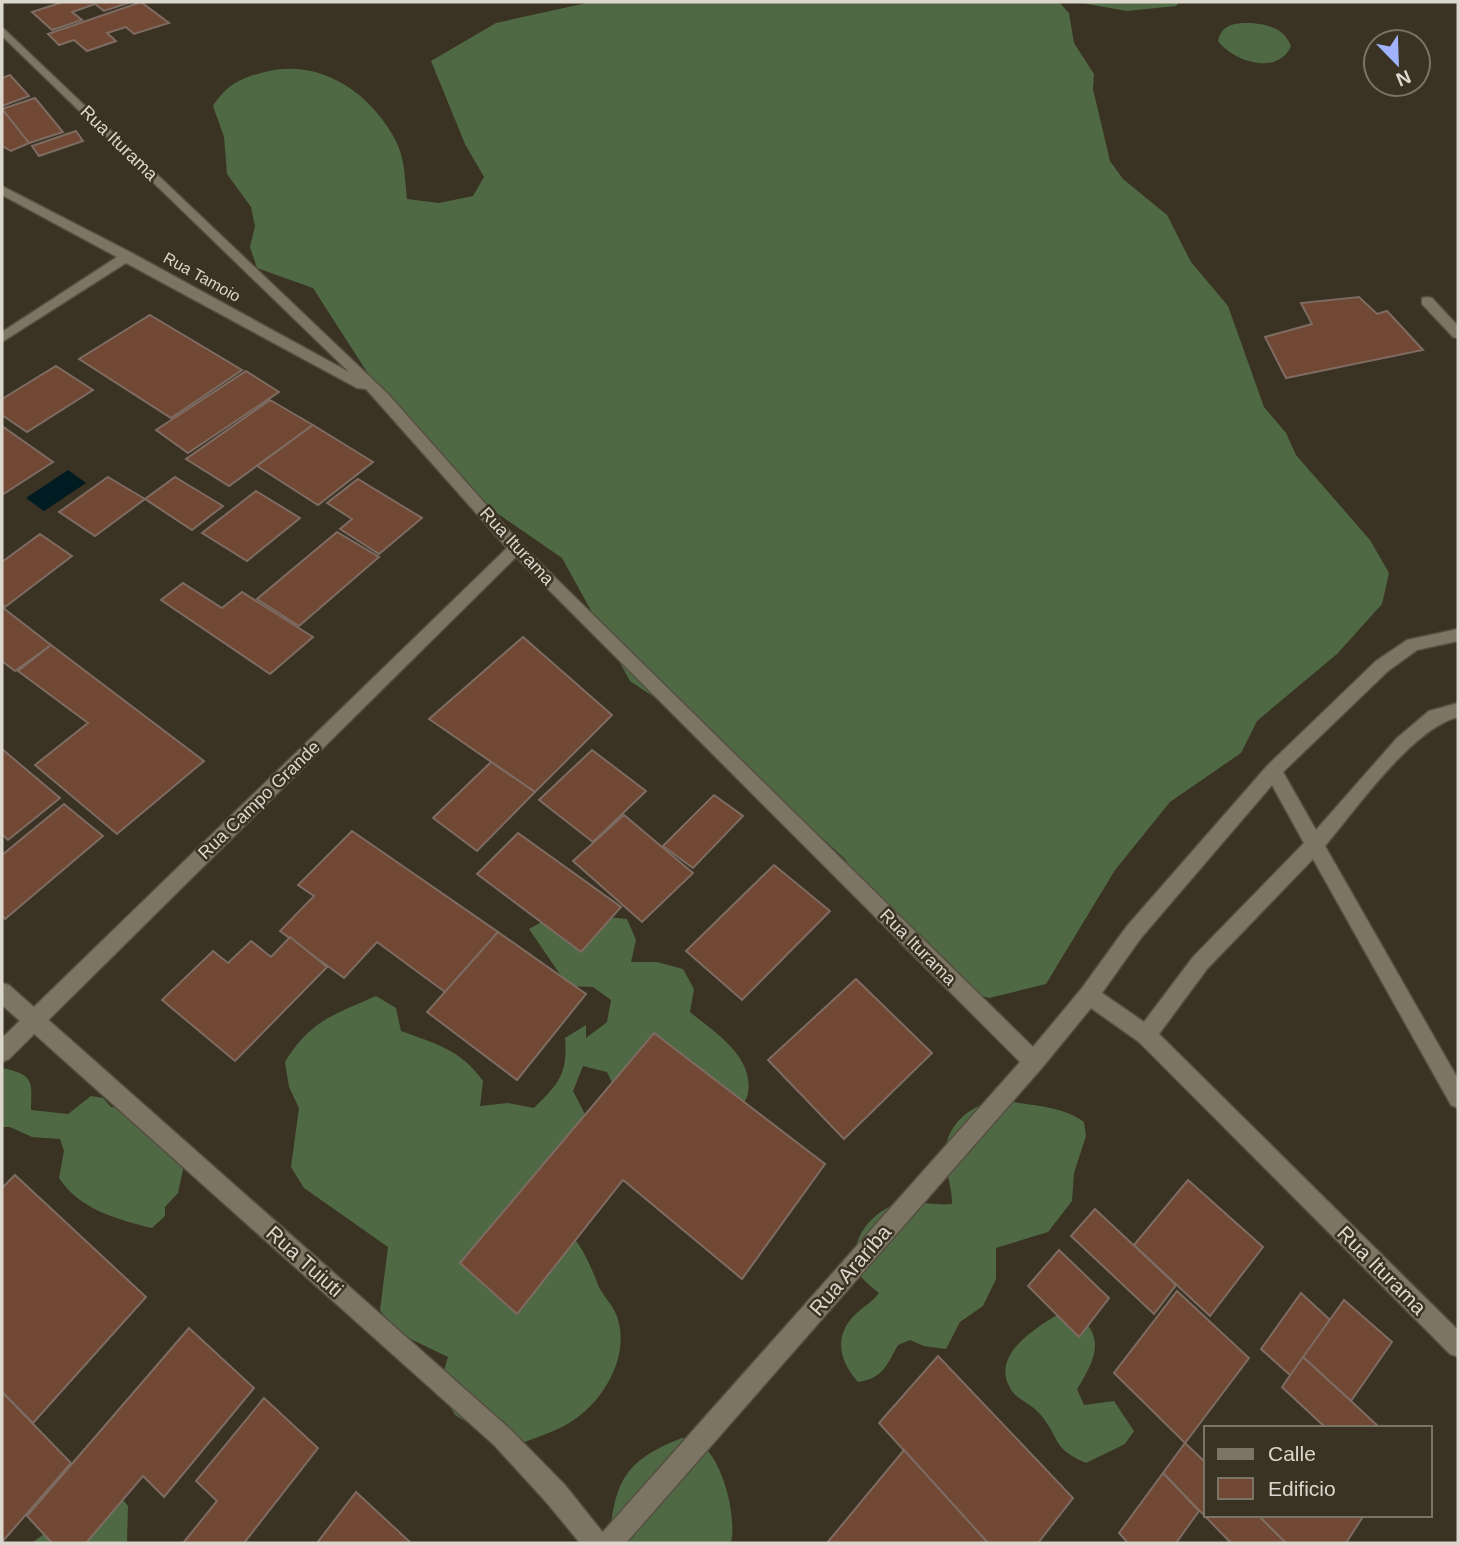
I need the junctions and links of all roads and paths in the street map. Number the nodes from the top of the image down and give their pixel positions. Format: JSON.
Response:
{"nodes":[{"id":1,"x":2,"y":30,"type":"edge"},
{"id":2,"x":2,"y":190,"type":"edge"},
{"id":3,"x":128,"y":256,"type":"junction"},
{"id":4,"x":1427,"y":301,"type":"dead end"},
{"id":5,"x":1458,"y":334,"type":"edge"},
{"id":6,"x":2,"y":338,"type":"edge"},
{"id":7,"x":383,"y":397,"type":"junction"},
{"id":8,"x":516,"y":548,"type":"junction"},
{"id":9,"x":1458,"y":635,"type":"edge"},
{"id":10,"x":1458,"y":710,"type":"edge"},
{"id":11,"x":1273,"y":771,"type":"junction"},
{"id":12,"x":1314,"y":845,"type":"junction"},
{"id":13,"x":2,"y":992,"type":"edge"},
{"id":14,"x":1089,"y":995,"type":"junction"},
{"id":15,"x":35,"y":1020,"type":"junction"},
{"id":16,"x":1146,"y":1035,"type":"junction"},
{"id":17,"x":2,"y":1052,"type":"edge"},
{"id":18,"x":1034,"y":1062,"type":"junction"},
{"id":19,"x":1458,"y":1098,"type":"edge"},
{"id":20,"x":1458,"y":1346,"type":"edge"},
{"id":21,"x":595,"y":1543,"type":"edge"},
{"id":22,"x":610,"y":1543,"type":"edge"}],
"edges":[{"from":1,"to":7,"type":"street","name":"Rua Iturama"},
{"from":2,"to":3,"type":"street","name":"Rua Tamoio"},
{"from":3,"to":6,"type":"street"},
{"from":3,"to":7,"type":"street","name":"Rua Tamoio"},
{"from":4,"to":5,"type":"street"},
{"from":7,"to":8,"type":"street","name":"Rua Iturama"},
{"from":8,"to":15,"type":"street","name":"Rua Campo Grande"},
{"from":8,"to":18,"type":"street","name":"Rua Iturama"},
{"from":9,"to":11,"type":"street","name":"Rua Araríba"},
{"from":10,"to":12,"type":"street"},
{"from":11,"to":12,"type":"street"},
{"from":11,"to":14,"type":"street","name":"Rua Araríba"},
{"from":12,"to":16,"type":"street"},
{"from":12,"to":19,"type":"street"},
{"from":13,"to":15,"type":"street","name":"Rua Tuiuti"},
{"from":14,"to":16,"type":"street","name":"Rua Iturama"},
{"from":14,"to":18,"type":"street","name":"Rua Araríba"},
{"from":15,"to":17,"type":"street","name":"Rua Campo Grande"},
{"from":15,"to":21,"type":"street","name":"Rua Tuiuti"},
{"from":16,"to":20,"type":"street","name":"Rua Iturama"},
{"from":18,"to":22,"type":"street","name":"Rua Araríba"}]}
